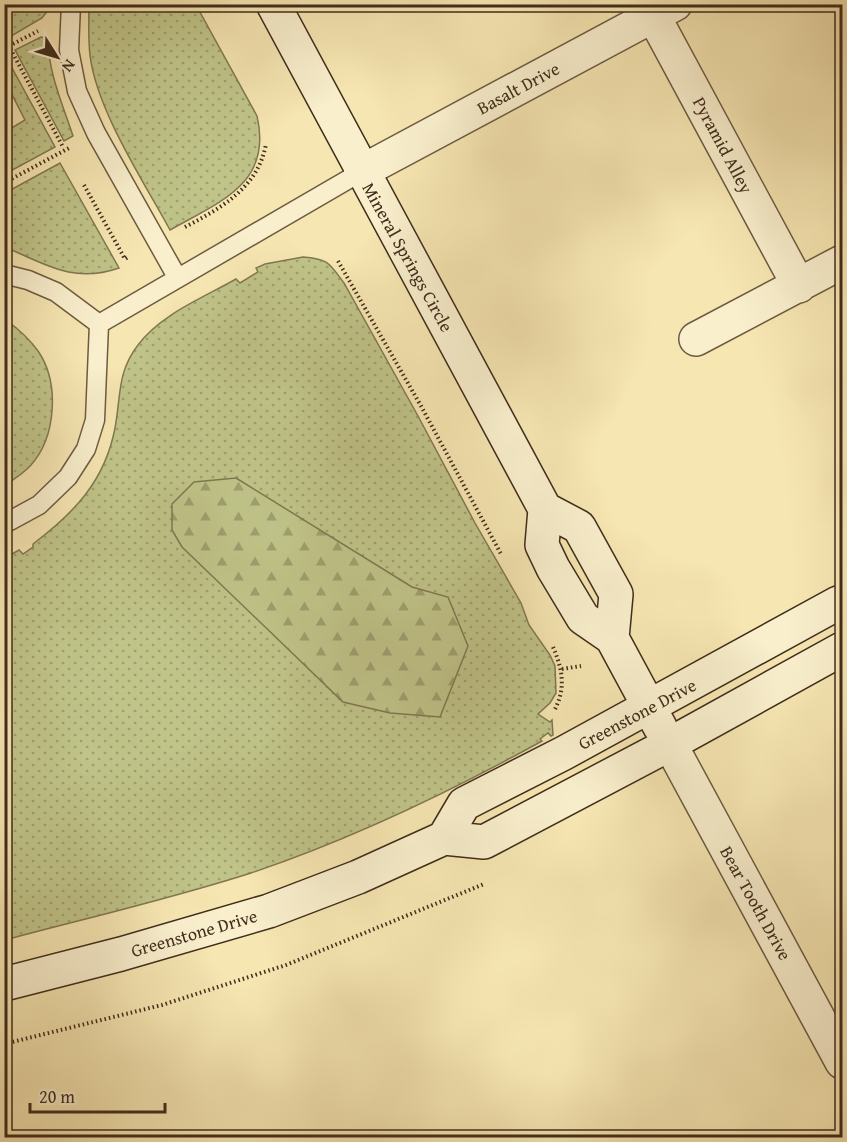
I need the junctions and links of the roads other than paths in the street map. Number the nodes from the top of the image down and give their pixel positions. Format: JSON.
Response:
{"nodes":[{"id":1,"x":71,"y":4,"type":"edge"},
{"id":2,"x":273,"y":4,"type":"edge"},
{"id":3,"x":658,"y":8,"type":"edge"},
{"id":4,"x":362,"y":172,"type":"junction"},
{"id":5,"x":843,"y":262,"type":"edge"},
{"id":6,"x":4,"y":274,"type":"edge"},
{"id":7,"x":177,"y":277,"type":"junction"},
{"id":8,"x":799,"y":286,"type":"junction"},
{"id":9,"x":99,"y":324,"type":"junction"},
{"id":10,"x":696,"y":339,"type":"dead end"},
{"id":11,"x":545,"y":509,"type":"junction"},
{"id":12,"x":4,"y":524,"type":"edge"},
{"id":13,"x":843,"y":603,"type":"edge"},
{"id":14,"x":612,"y":638,"type":"junction"},
{"id":15,"x":843,"y":649,"type":"edge"},
{"id":16,"x":649,"y":707,"type":"junction"},
{"id":17,"x":669,"y":744,"type":"junction"},
{"id":18,"x":444,"y":838,"type":"junction"},
{"id":19,"x":4,"y":984,"type":"edge"},
{"id":20,"x":843,"y":1062,"type":"edge"}],
"edges":[{"from":1,"to":7,"type":"lane"},
{"from":2,"to":4,"type":"street","name":"Mineral Springs Circle"},
{"from":3,"to":4,"type":"street","name":"Basalt Drive"},
{"from":3,"to":8,"type":"street","name":"Pyramid Alley"},
{"from":4,"to":7,"type":"lane"},
{"from":4,"to":11,"type":"street","name":"Mineral Springs Circle"},
{"from":5,"to":8,"type":"street"},
{"from":6,"to":9,"type":"lane"},
{"from":7,"to":9,"type":"lane"},
{"from":8,"to":10,"type":"street"},
{"from":9,"to":12,"type":"lane"},
{"from":11,"to":14,"type":"street"},
{"from":11,"to":14,"type":"street"},
{"from":13,"to":16,"type":"street","name":"Greenstone Drive"},
{"from":14,"to":16,"type":"street"},
{"from":15,"to":17,"type":"street"},
{"from":16,"to":17,"type":"street"},
{"from":16,"to":18,"type":"street","name":"Greenstone Drive"},
{"from":17,"to":18,"type":"street"},
{"from":17,"to":20,"type":"street","name":"Bear Tooth Drive"},
{"from":18,"to":19,"type":"street","name":"Greenstone Drive"}]}
